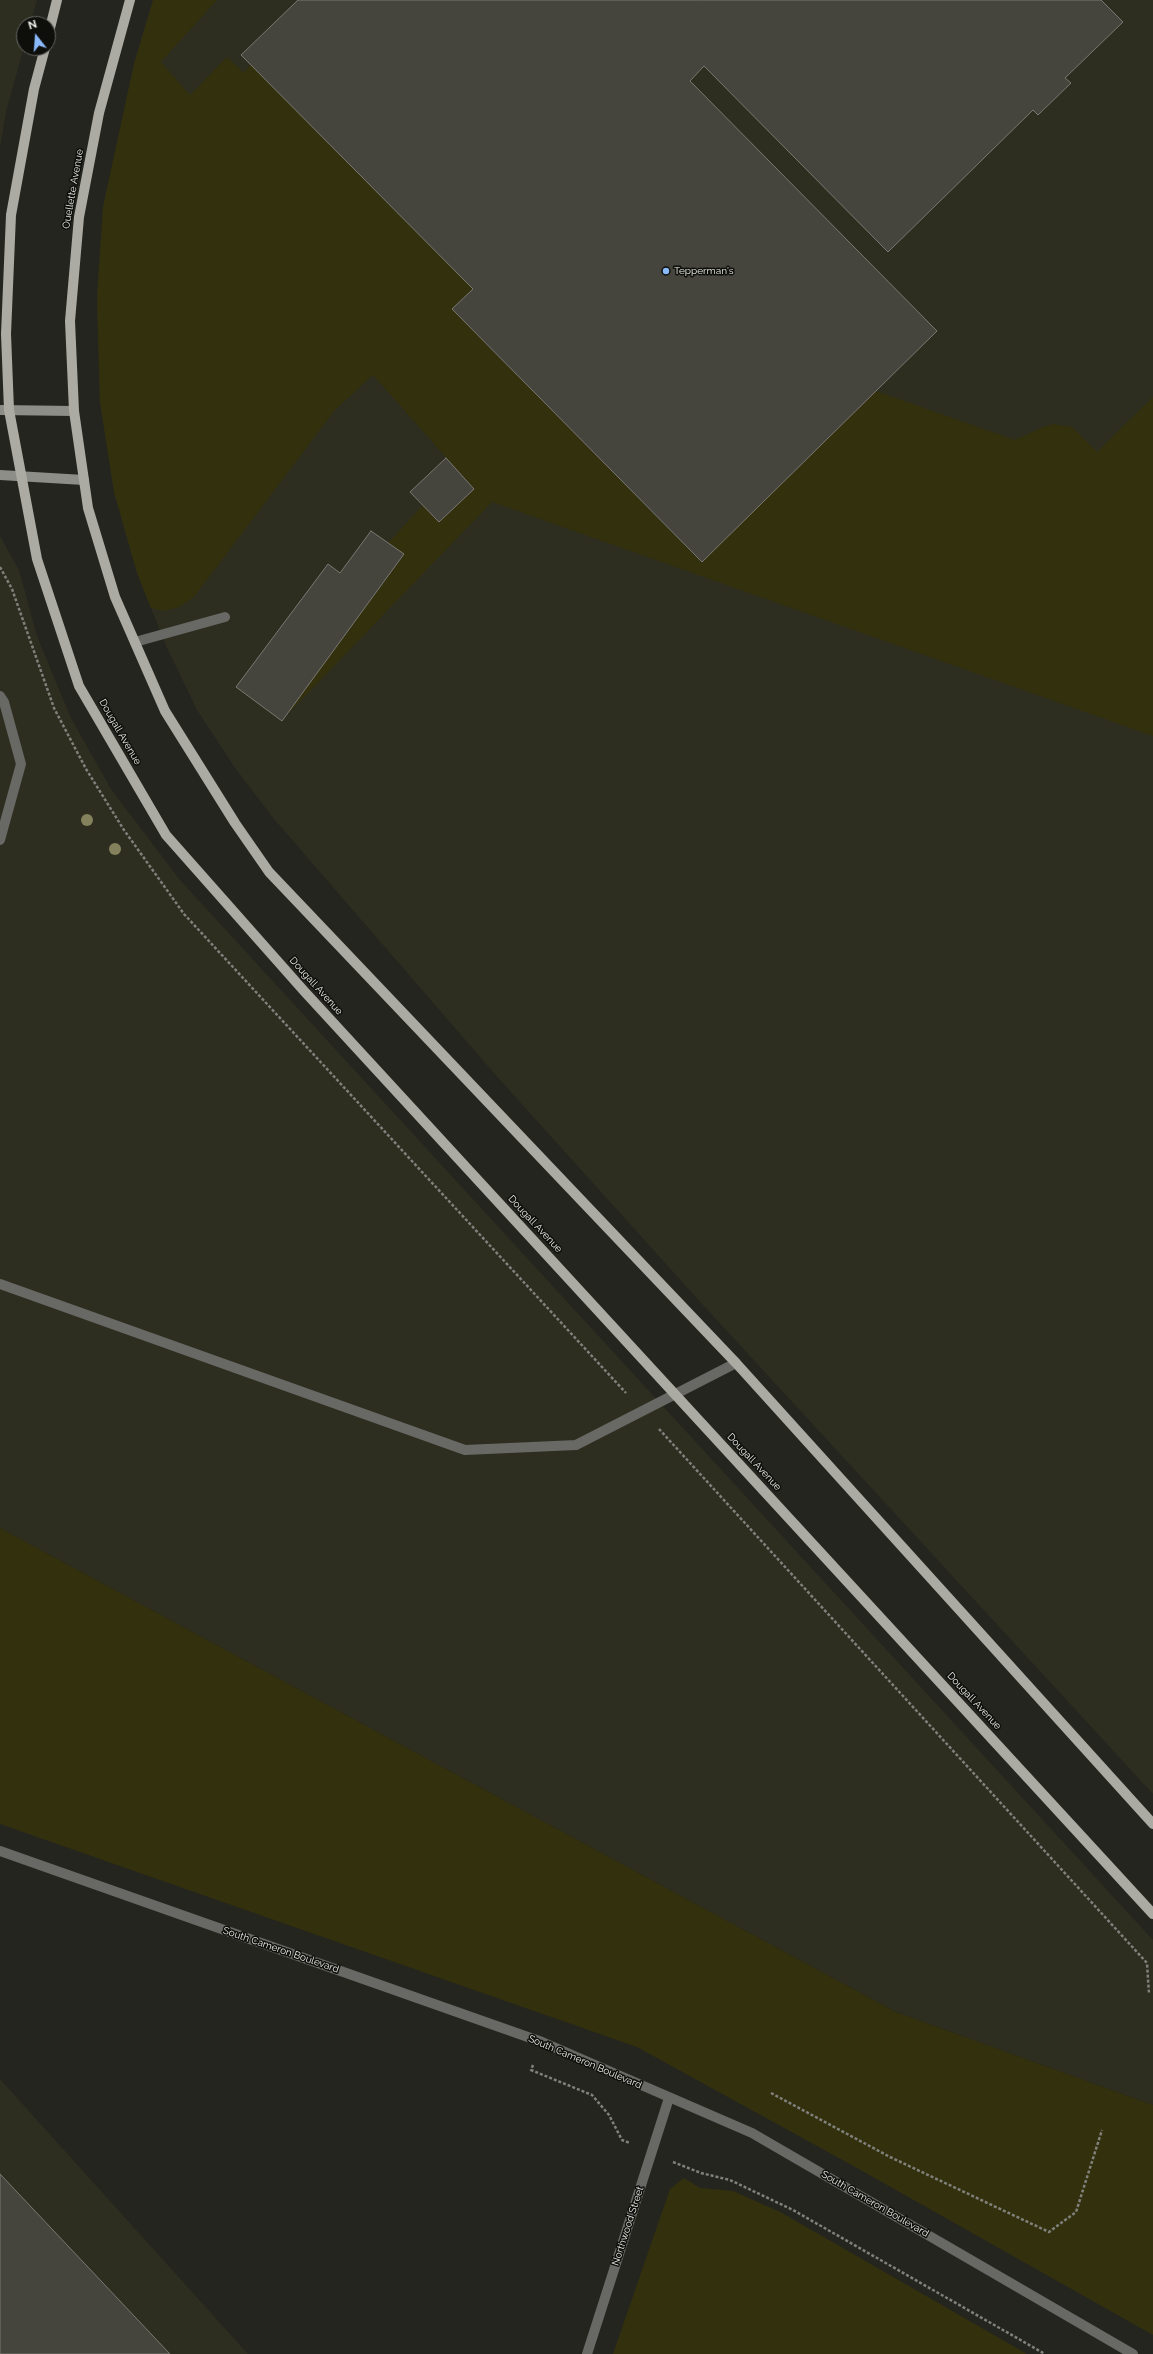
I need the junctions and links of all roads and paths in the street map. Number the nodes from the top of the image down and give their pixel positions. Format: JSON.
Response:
{"nodes":[{"id":1,"x":58,"y":0,"type":"edge"},
{"id":2,"x":130,"y":0,"type":"edge"},
{"id":3,"x":54,"y":16,"type":"edge"},
{"id":4,"x":43,"y":56,"type":"edge"},
{"id":5,"x":4,"y":410,"type":"edge"},
{"id":6,"x":74,"y":411,"type":"junction"},
{"id":7,"x":0,"y":475,"type":"edge"},
{"id":8,"x":20,"y":477,"type":"junction"},
{"id":9,"x":84,"y":480,"type":"junction"},
{"id":10,"x":225,"y":617,"type":"dead end"},
{"id":11,"x":135,"y":642,"type":"junction"},
{"id":12,"x":0,"y":696,"type":"edge"},
{"id":13,"x":0,"y":840,"type":"edge"},
{"id":14,"x":0,"y":1284,"type":"edge"},
{"id":15,"x":736,"y":1362,"type":"junction"},
{"id":16,"x":677,"y":1395,"type":"junction"},
{"id":17,"x":678,"y":1450,"type":"dead end"},
{"id":18,"x":1153,"y":1824,"type":"edge"},
{"id":19,"x":0,"y":1851,"type":"edge"},
{"id":20,"x":1153,"y":1914,"type":"edge"},
{"id":21,"x":1149,"y":1994,"type":"dead end"},
{"id":22,"x":530,"y":2070,"type":"dead end"},
{"id":23,"x":771,"y":2093,"type":"dead end"},
{"id":24,"x":669,"y":2098,"type":"junction"},
{"id":25,"x":1102,"y":2130,"type":"dead end"},
{"id":26,"x":622,"y":2140,"type":"dead end"},
{"id":27,"x":701,"y":2172,"type":"dead end"},
{"id":28,"x":586,"y":2354,"type":"edge"},
{"id":29,"x":1044,"y":2354,"type":"edge"},
{"id":30,"x":1133,"y":2354,"type":"edge"}],
"edges":[{"from":1,"to":3,"type":"main road"},
{"from":2,"to":6,"type":"main road","name":"Ouellette Avenue"},
{"from":4,"to":5,"type":"main road"},
{"from":5,"to":6,"type":"street"},
{"from":5,"to":8,"type":"main road","name":"Dougall Avenue"},
{"from":6,"to":9,"type":"main road"},
{"from":7,"to":8,"type":"street"},
{"from":8,"to":9,"type":"street"},
{"from":8,"to":16,"type":"main road","name":"Dougall Avenue"},
{"from":9,"to":11,"type":"main road"},
{"from":10,"to":11,"type":"street"},
{"from":11,"to":15,"type":"main road"},
{"from":12,"to":13,"type":"street"},
{"from":14,"to":16,"type":"street"},
{"from":15,"to":16,"type":"street"},
{"from":15,"to":18,"type":"main road"},
{"from":16,"to":20,"type":"main road","name":"Dougall Avenue"},
{"from":17,"to":21,"type":"path"},
{"from":19,"to":24,"type":"street","name":"South Cameron Boulevard"},
{"from":22,"to":26,"type":"path"},
{"from":23,"to":25,"type":"path"},
{"from":24,"to":28,"type":"street","name":"Northwood Street"},
{"from":24,"to":30,"type":"street","name":"South Cameron Boulevard"},
{"from":27,"to":29,"type":"path"}]}
